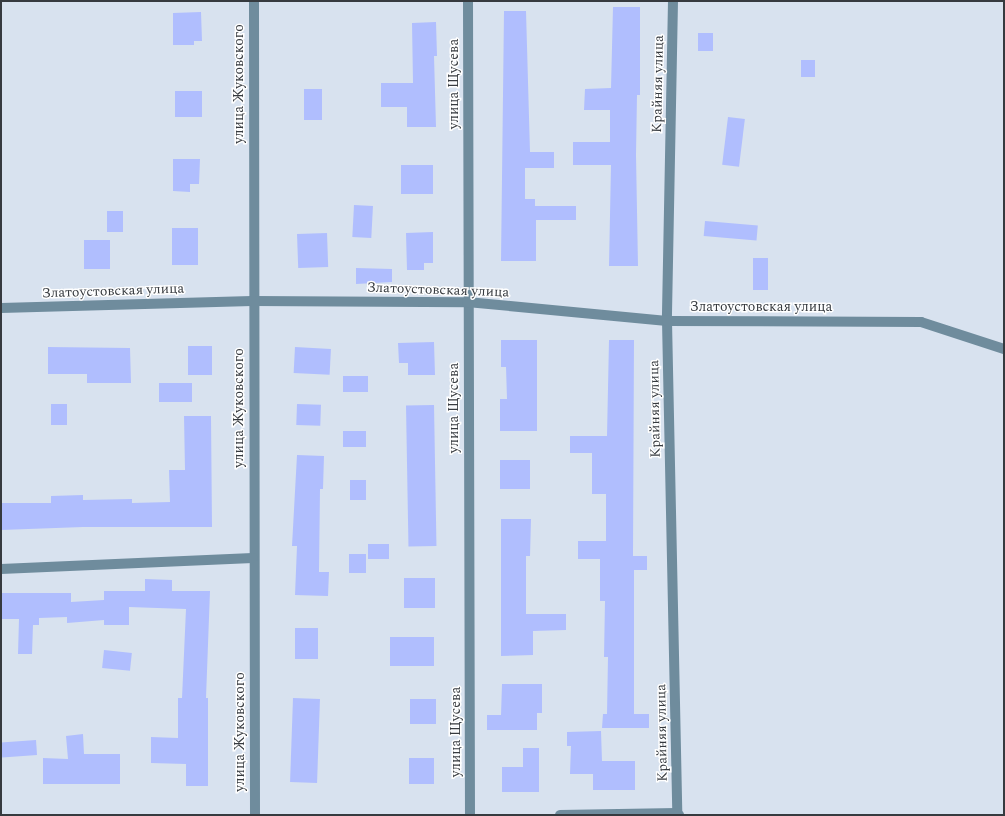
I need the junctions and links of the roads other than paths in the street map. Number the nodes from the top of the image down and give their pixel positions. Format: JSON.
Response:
{"nodes":[{"id":1,"x":254,"y":1,"type":"edge"},
{"id":2,"x":468,"y":1,"type":"edge"},
{"id":3,"x":673,"y":1,"type":"edge"},
{"id":4,"x":252,"y":301,"type":"junction"},
{"id":5,"x":467,"y":302,"type":"junction"},
{"id":6,"x":1,"y":308,"type":"edge"},
{"id":7,"x":668,"y":321,"type":"junction"},
{"id":8,"x":1004,"y":349,"type":"edge"},
{"id":9,"x":254,"y":558,"type":"junction"},
{"id":10,"x":1,"y":569,"type":"edge"},
{"id":11,"x":678,"y":814,"type":"edge"},
{"id":12,"x":255,"y":815,"type":"edge"},
{"id":13,"x":470,"y":815,"type":"edge"},
{"id":14,"x":560,"y":815,"type":"edge"}],
"edges":[{"from":1,"to":4,"type":"street","name":"улица Жуковского"},
{"from":2,"to":5,"type":"street","name":"улица Щусева"},
{"from":3,"to":7,"type":"street","name":"Крайняя улица"},
{"from":4,"to":5,"type":"street","name":"Златоустовская улица"},
{"from":4,"to":6,"type":"street","name":"Златоустовская улица"},
{"from":4,"to":9,"type":"street","name":"улица Жуковского"},
{"from":5,"to":7,"type":"street","name":"Златоустовская улица"},
{"from":5,"to":13,"type":"street","name":"улица Щусева"},
{"from":7,"to":8,"type":"street","name":"Златоустовская улица"},
{"from":7,"to":11,"type":"street","name":"Крайняя улица"},
{"from":9,"to":10,"type":"street"},
{"from":9,"to":12,"type":"street","name":"улица Жуковского"},
{"from":11,"to":14,"type":"street"}]}
